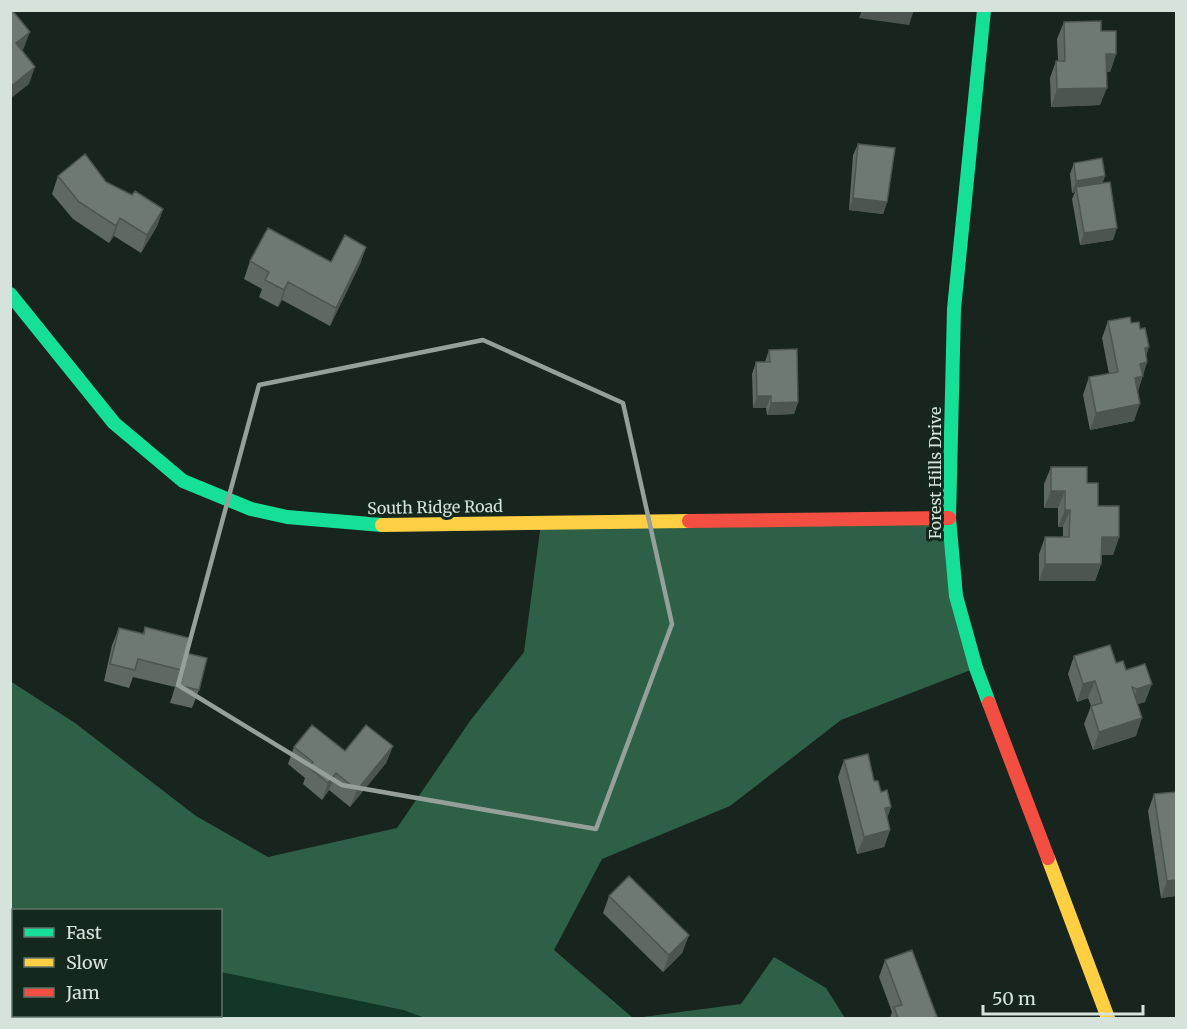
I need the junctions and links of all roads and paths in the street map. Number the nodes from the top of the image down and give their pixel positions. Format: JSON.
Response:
{"nodes":[{"id":1,"x":984,"y":10,"type":"edge"},
{"id":2,"x":10,"y":294,"type":"edge"},
{"id":3,"x":949,"y":518,"type":"junction"},
{"id":4,"x":1108,"y":1018,"type":"edge"}],
"edges":[{"from":1,"to":3,"type":"street","name":"Forest Hills Drive"},
{"from":2,"to":3,"type":"street","name":"South Ridge Road"},
{"from":3,"to":4,"type":"street","name":"Forest Hills Drive"}]}
